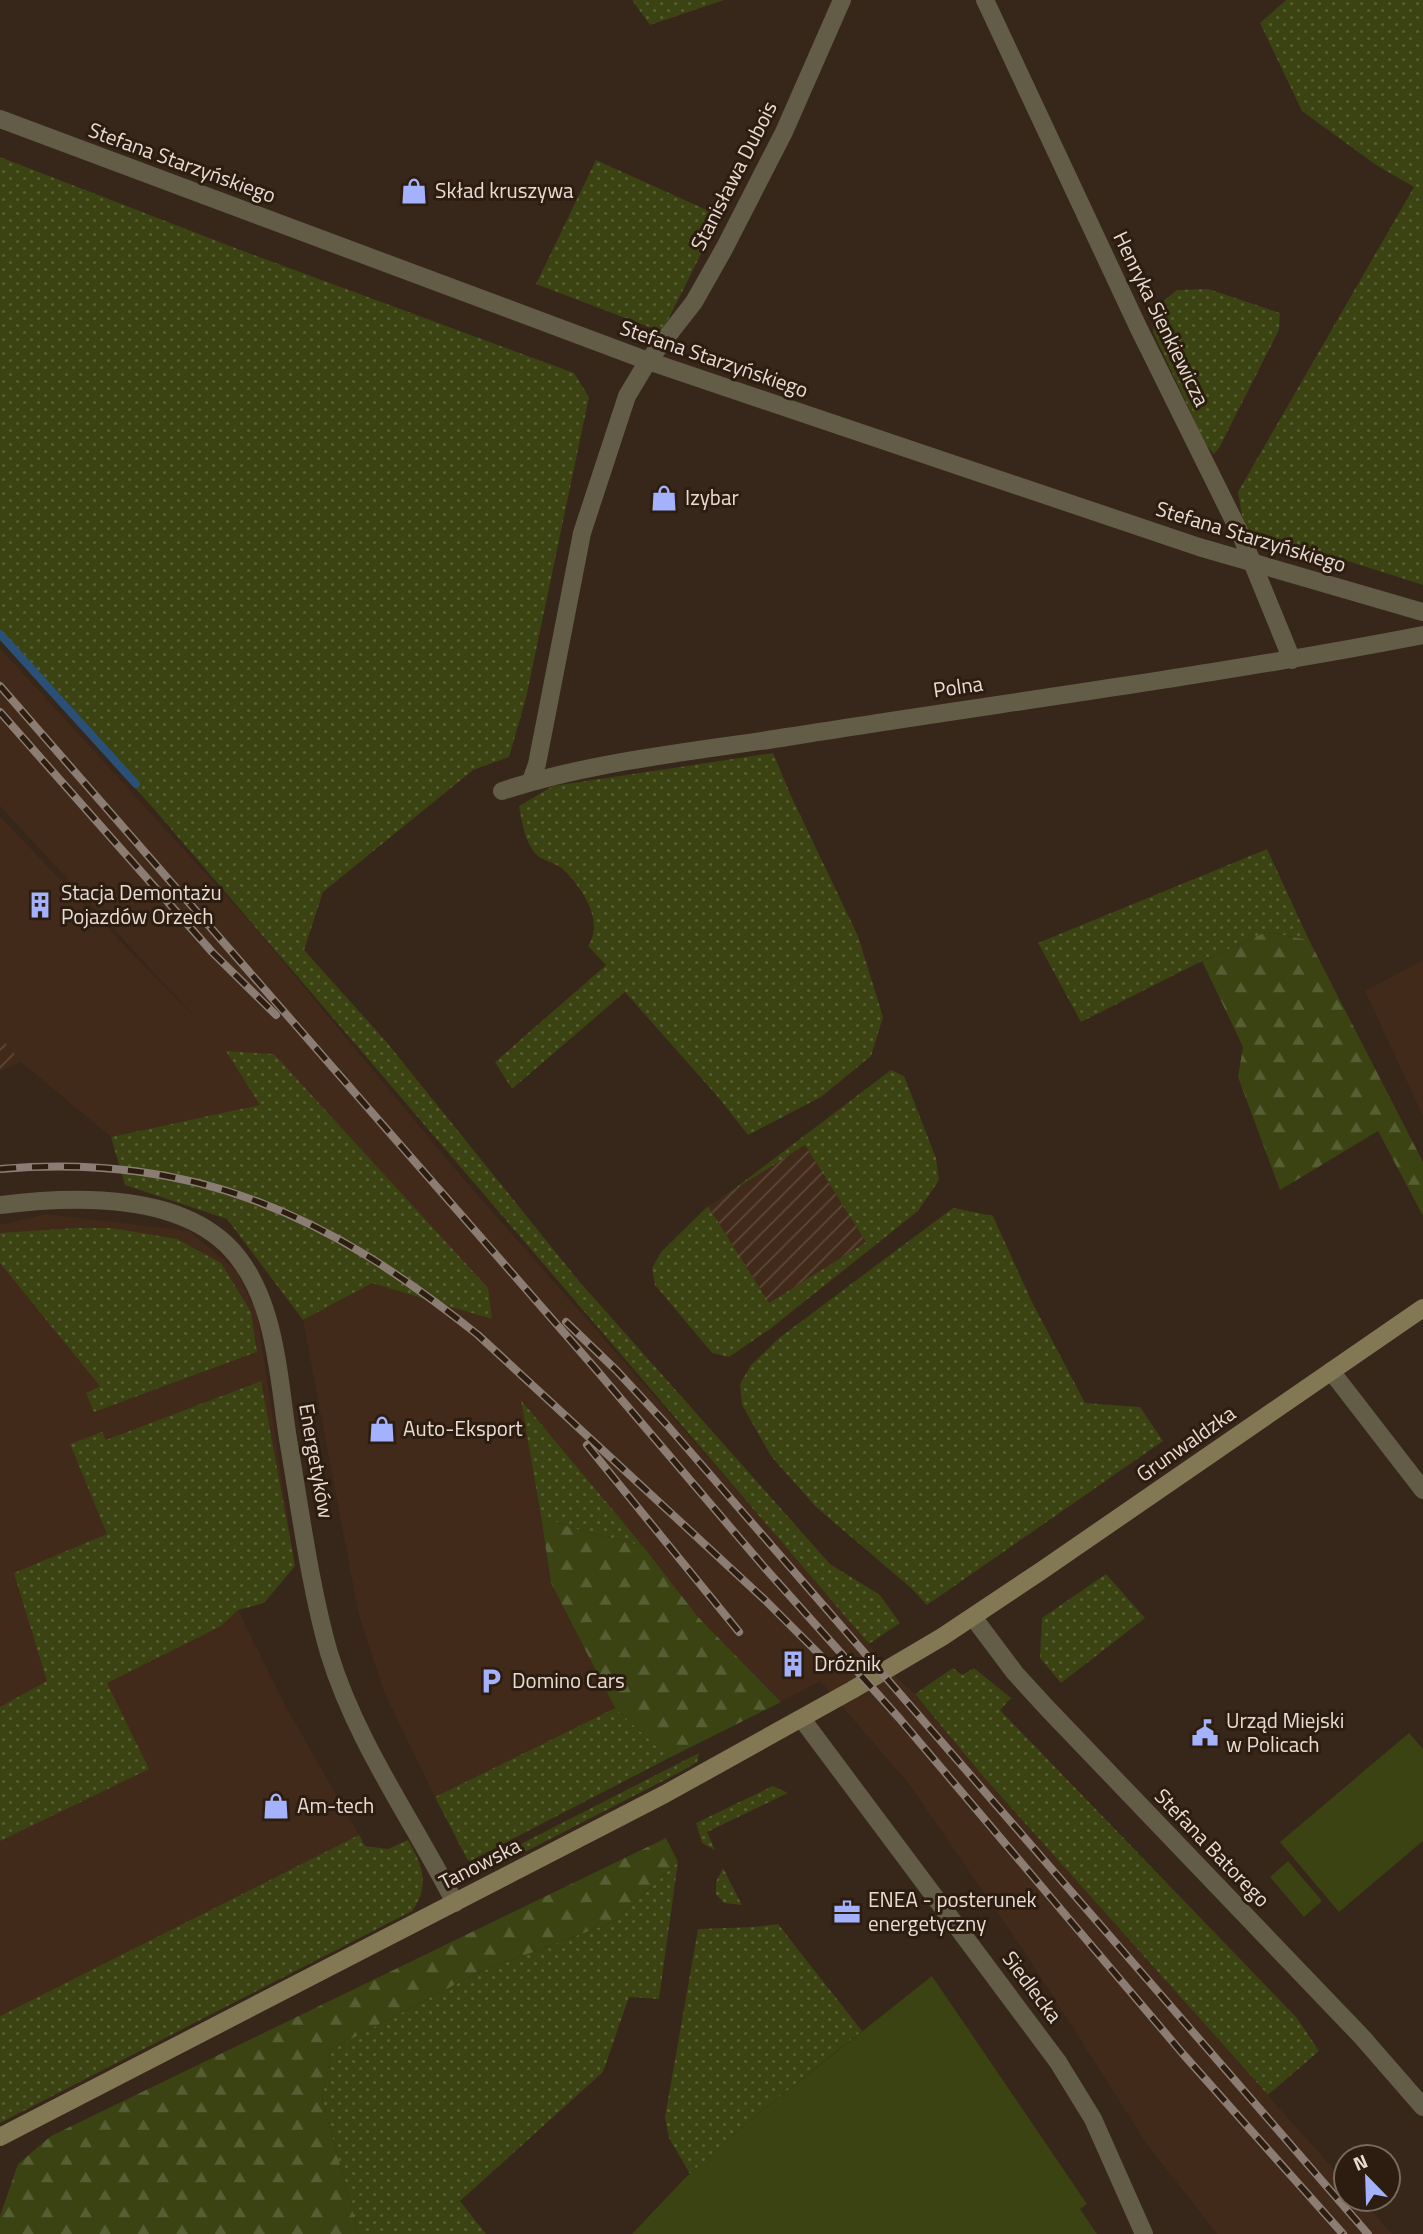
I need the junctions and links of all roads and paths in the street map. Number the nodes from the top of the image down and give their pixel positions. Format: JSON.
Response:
{"nodes":[{"id":1,"x":842,"y":0,"type":"edge"},
{"id":2,"x":985,"y":0,"type":"edge"},
{"id":3,"x":0,"y":119,"type":"edge"},
{"id":4,"x":648,"y":362,"type":"junction"},
{"id":5,"x":1254,"y":564,"type":"junction"},
{"id":6,"x":1423,"y":612,"type":"edge"},
{"id":7,"x":1423,"y":635,"type":"edge"},
{"id":8,"x":1292,"y":660,"type":"junction"},
{"id":9,"x":531,"y":781,"type":"junction"},
{"id":10,"x":502,"y":791,"type":"dead end"},
{"id":11,"x":0,"y":1205,"type":"edge"},
{"id":12,"x":1423,"y":1308,"type":"edge"},
{"id":13,"x":1331,"y":1371,"type":"junction"},
{"id":14,"x":1423,"y":1490,"type":"edge"},
{"id":15,"x":973,"y":1617,"type":"junction"},
{"id":16,"x":802,"y":1719,"type":"junction"},
{"id":17,"x":455,"y":1903,"type":"junction"},
{"id":18,"x":1423,"y":2108,"type":"edge"},
{"id":19,"x":0,"y":2137,"type":"edge"},
{"id":20,"x":1144,"y":2234,"type":"edge"}],
"edges":[{"from":1,"to":4,"type":"street","name":"Stanisława Dubois"},
{"from":2,"to":5,"type":"street","name":"Henryka Sienkiewicza"},
{"from":3,"to":4,"type":"street","name":"Stefana Starzyńskiego"},
{"from":4,"to":5,"type":"street","name":"Stefana Starzyńskiego"},
{"from":4,"to":9,"type":"street","name":"Stanisława Dubois"},
{"from":5,"to":6,"type":"street","name":"Stefana Starzyńskiego"},
{"from":5,"to":8,"type":"street","name":"Henryka Sienkiewicza"},
{"from":7,"to":8,"type":"street","name":"Polna"},
{"from":8,"to":9,"type":"street","name":"Polna"},
{"from":9,"to":10,"type":"street","name":"Polna"},
{"from":11,"to":17,"type":"street","name":"Energetyków"},
{"from":12,"to":13,"type":"main road","name":"Grunwaldzka"},
{"from":13,"to":14,"type":"street"},
{"from":13,"to":15,"type":"main road","name":"Grunwaldzka"},
{"from":15,"to":16,"type":"main road","name":"Tanowska"},
{"from":15,"to":18,"type":"street","name":"Stefana Batorego"},
{"from":16,"to":17,"type":"main road","name":"Tanowska"},
{"from":16,"to":20,"type":"street","name":"Siedlecka"},
{"from":17,"to":19,"type":"main road","name":"Tanowska"}]}
